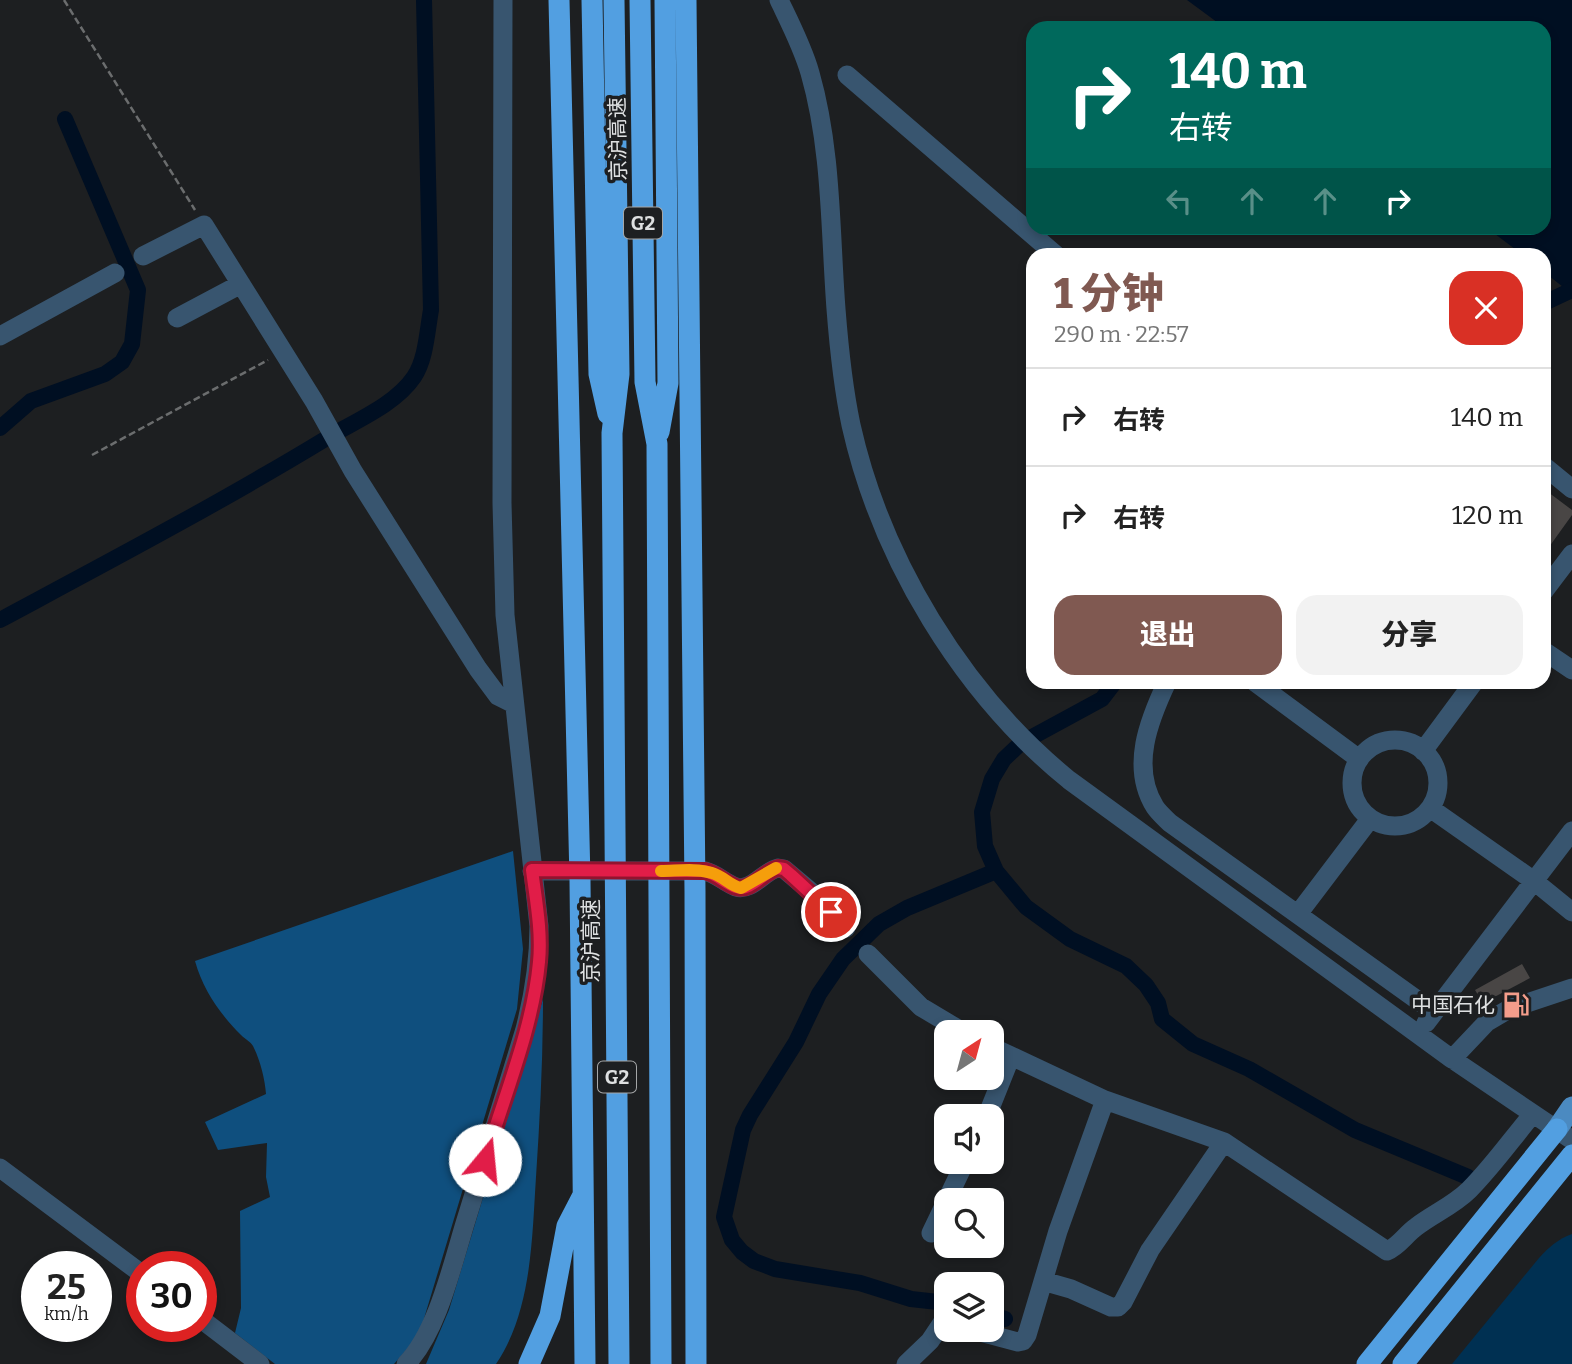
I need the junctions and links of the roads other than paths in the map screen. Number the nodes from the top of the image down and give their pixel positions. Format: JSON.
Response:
{"nodes":[{"id":1,"x":503,"y":0,"type":"edge"},
{"id":2,"x":559,"y":0,"type":"edge"},
{"id":3,"x":592,"y":0,"type":"edge"},
{"id":4,"x":614,"y":0,"type":"edge"},
{"id":5,"x":640,"y":0,"type":"edge"},
{"id":6,"x":665,"y":0,"type":"edge"},
{"id":7,"x":686,"y":0,"type":"edge"},
{"id":8,"x":779,"y":0,"type":"edge"},
{"id":9,"x":847,"y":75,"type":"dead end"},
{"id":10,"x":1026,"y":229,"type":"edge"},
{"id":11,"x":1033,"y":235,"type":"edge"},
{"id":12,"x":1048,"y":248,"type":"edge"},
{"id":13,"x":143,"y":256,"type":"dead end"},
{"id":14,"x":115,"y":273,"type":"dead end"},
{"id":15,"x":241,"y":284,"type":"junction"},
{"id":16,"x":177,"y":318,"type":"dead end"},
{"id":17,"x":0,"y":336,"type":"edge"},
{"id":18,"x":612,"y":433,"type":"junction"},
{"id":19,"x":657,"y":444,"type":"junction"},
{"id":20,"x":1551,"y":472,"type":"edge"},
{"id":21,"x":1572,"y":489,"type":"edge"},
{"id":22,"x":1572,"y":554,"type":"edge"},
{"id":23,"x":1551,"y":582,"type":"edge"},
{"id":24,"x":1551,"y":656,"type":"edge"},
{"id":25,"x":1572,"y":670,"type":"edge"},
{"id":26,"x":1164,"y":689,"type":"edge"},
{"id":27,"x":1264,"y":689,"type":"edge"},
{"id":28,"x":1469,"y":689,"type":"edge"},
{"id":29,"x":514,"y":704,"type":"junction"},
{"id":30,"x":1423,"y":751,"type":"junction"},
{"id":31,"x":1359,"y":759,"type":"junction"},
{"id":32,"x":1430,"y":808,"type":"junction"},
{"id":33,"x":1370,"y":819,"type":"junction"},
{"id":34,"x":1572,"y":831,"type":"edge"},
{"id":35,"x":532,"y":870,"type":"junction"},
{"id":36,"x":1534,"y":881,"type":"junction"},
{"id":37,"x":1572,"y":912,"type":"edge"},
{"id":38,"x":1298,"y":914,"type":"junction"},
{"id":39,"x":846,"y":928,"type":"dead end"},
{"id":40,"x":868,"y":954,"type":"dead end"},
{"id":41,"x":1572,"y":988,"type":"edge"},
{"id":42,"x":1434,"y":1012,"type":"junction"},
{"id":43,"x":943,"y":1020,"type":"edge"},
{"id":44,"x":1418,"y":1034,"type":"junction"},
{"id":45,"x":1004,"y":1053,"type":"edge"},
{"id":46,"x":1011,"y":1056,"type":"junction"},
{"id":47,"x":1452,"y":1059,"type":"junction"},
{"id":48,"x":1105,"y":1100,"type":"junction"},
{"id":49,"x":991,"y":1104,"type":"edge"},
{"id":50,"x":1572,"y":1107,"type":"edge"},
{"id":51,"x":1532,"y":1115,"type":"junction"},
{"id":52,"x":1565,"y":1134,"type":"edge"},
{"id":53,"x":1224,"y":1142,"type":"junction"},
{"id":54,"x":1572,"y":1155,"type":"edge"},
{"id":55,"x":0,"y":1168,"type":"edge"},
{"id":56,"x":959,"y":1174,"type":"edge"},
{"id":57,"x":583,"y":1195,"type":"junction"},
{"id":58,"x":931,"y":1233,"type":"dead end"},
{"id":59,"x":126,"y":1263,"type":"edge"},
{"id":60,"x":1043,"y":1281,"type":"junction"},
{"id":61,"x":217,"y":1331,"type":"edge"},
{"id":62,"x":934,"y":1335,"type":"edge"},
{"id":63,"x":1004,"y":1340,"type":"edge"},
{"id":64,"x":661,"y":1359,"type":"edge"},
{"id":65,"x":260,"y":1364,"type":"edge"},
{"id":66,"x":406,"y":1364,"type":"edge"},
{"id":67,"x":529,"y":1364,"type":"edge"},
{"id":68,"x":585,"y":1364,"type":"edge"},
{"id":69,"x":619,"y":1364,"type":"edge"},
{"id":70,"x":696,"y":1364,"type":"edge"},
{"id":71,"x":906,"y":1364,"type":"edge"},
{"id":72,"x":1367,"y":1364,"type":"edge"},
{"id":73,"x":1403,"y":1364,"type":"edge"}],
"edges":[{"from":1,"to":29,"type":"street"},
{"from":2,"to":57,"type":"highway"},
{"from":3,"to":18,"type":"highway","name":"京沪高速","number":"G2"},
{"from":4,"to":18,"type":"highway","name":"京沪高速","number":"G2"},
{"from":5,"to":19,"type":"highway","name":"京沪高速","number":"G2"},
{"from":6,"to":19,"type":"highway","name":"京沪高速","number":"G2"},
{"from":7,"to":70,"type":"highway"},
{"from":8,"to":44,"type":"street"},
{"from":9,"to":10,"type":"street"},
{"from":11,"to":12,"type":"street"},
{"from":13,"to":15,"type":"street"},
{"from":14,"to":17,"type":"street"},
{"from":15,"to":16,"type":"street"},
{"from":15,"to":29,"type":"street"},
{"from":18,"to":69,"type":"highway","name":"京沪高速","number":"G2"},
{"from":19,"to":64,"type":"highway","name":"京沪高速","number":"G2"},
{"from":20,"to":21,"type":"street"},
{"from":22,"to":23,"type":"street"},
{"from":24,"to":25,"type":"street"},
{"from":26,"to":38,"type":"street"},
{"from":27,"to":31,"type":"street"},
{"from":28,"to":30,"type":"street"},
{"from":29,"to":35,"type":"street"},
{"from":30,"to":31,"type":"street"},
{"from":30,"to":32,"type":"street"},
{"from":31,"to":33,"type":"street"},
{"from":32,"to":33,"type":"street"},
{"from":32,"to":36,"type":"street"},
{"from":33,"to":38,"type":"street"},
{"from":34,"to":36,"type":"street"},
{"from":35,"to":39,"type":"street"},
{"from":35,"to":66,"type":"street"},
{"from":36,"to":37,"type":"street"},
{"from":36,"to":42,"type":"street"},
{"from":38,"to":42,"type":"street"},
{"from":40,"to":43,"type":"street"},
{"from":41,"to":47,"type":"street"},
{"from":42,"to":44,"type":"street"},
{"from":44,"to":47,"type":"street"},
{"from":45,"to":46,"type":"street"},
{"from":46,"to":48,"type":"street"},
{"from":46,"to":49,"type":"street"},
{"from":47,"to":51,"type":"street"},
{"from":48,"to":53,"type":"street"},
{"from":48,"to":60,"type":"street"},
{"from":50,"to":52,"type":"main road"},
{"from":51,"to":52,"type":"street"},
{"from":51,"to":53,"type":"street"},
{"from":52,"to":72,"type":"highway"},
{"from":53,"to":60,"type":"street"},
{"from":54,"to":73,"type":"highway"},
{"from":55,"to":59,"type":"street"},
{"from":56,"to":58,"type":"street"},
{"from":57,"to":67,"type":"highway"},
{"from":57,"to":68,"type":"highway"},
{"from":60,"to":63,"type":"street"},
{"from":61,"to":65,"type":"street"},
{"from":62,"to":71,"type":"street"}]}
